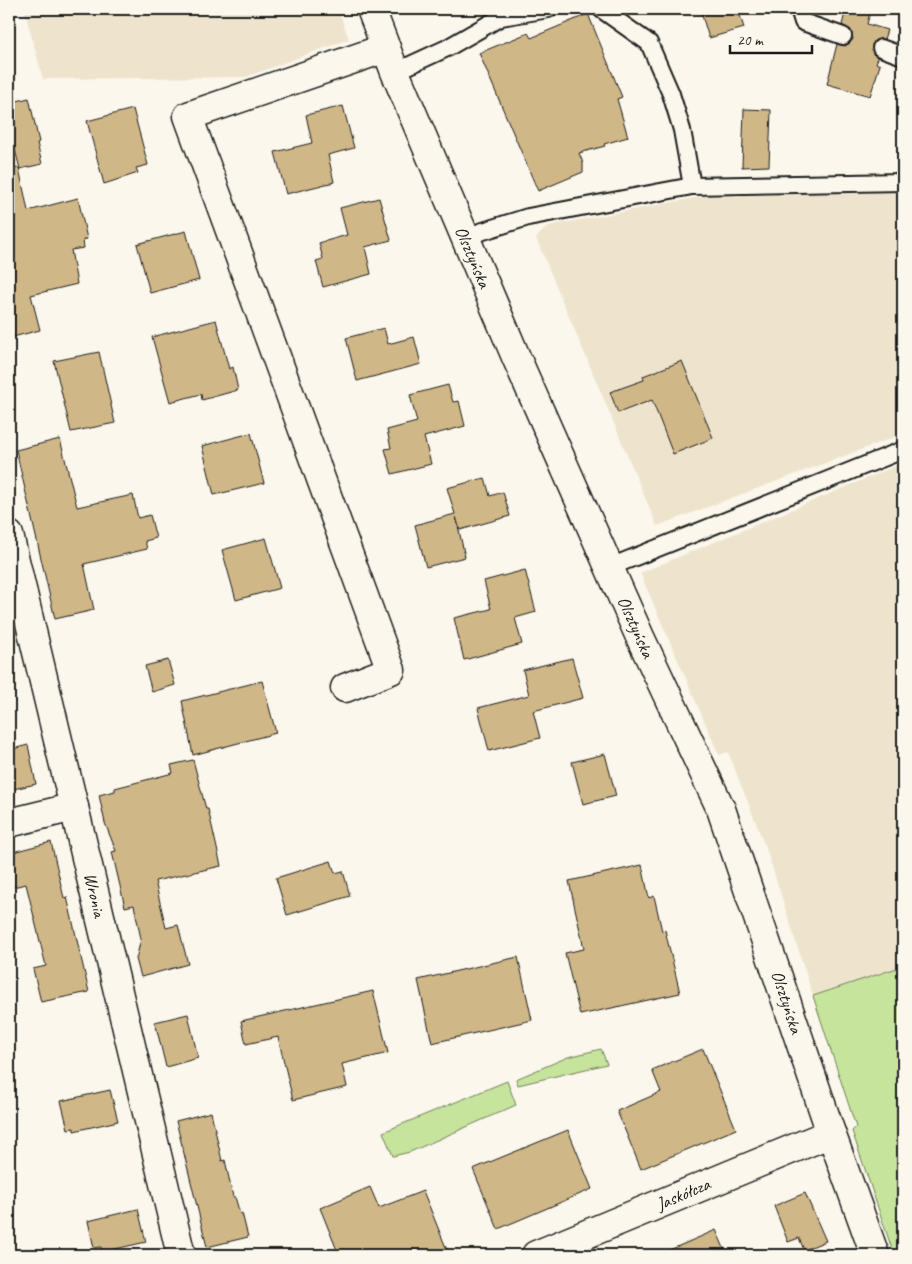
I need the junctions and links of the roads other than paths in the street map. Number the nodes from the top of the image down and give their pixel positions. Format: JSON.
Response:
{"nodes":[{"id":1,"x":371,"y":9,"type":"edge"},
{"id":2,"x":549,"y":9,"type":"edge"},
{"id":3,"x":601,"y":9,"type":"edge"},
{"id":4,"x":800,"y":9,"type":"edge"},
{"id":5,"x":843,"y":36,"type":"dead end"},
{"id":6,"x":881,"y":48,"type":"dead end"},
{"id":7,"x":903,"y":56,"type":"edge"},
{"id":8,"x":390,"y":60,"type":"junction"},
{"id":9,"x":903,"y":182,"type":"edge"},
{"id":10,"x":692,"y":186,"type":"junction"},
{"id":11,"x":464,"y":236,"type":"junction"},
{"id":12,"x":903,"y":450,"type":"edge"},
{"id":13,"x":9,"y":535,"type":"edge"},
{"id":14,"x":610,"y":567,"type":"junction"},
{"id":15,"x":345,"y":688,"type":"dead end"},
{"id":16,"x":74,"y":807,"type":"junction"},
{"id":17,"x":9,"y":822,"type":"edge"},
{"id":18,"x":830,"y":1133,"type":"junction"},
{"id":19,"x":181,"y":1255,"type":"edge"},
{"id":20,"x":536,"y":1255,"type":"edge"},
{"id":21,"x":875,"y":1255,"type":"edge"}],
"edges":[{"from":1,"to":8,"type":"street","name":"Olsztyńska"},
{"from":2,"to":8,"type":"lane"},
{"from":3,"to":10,"type":"lane"},
{"from":4,"to":5,"type":"lane"},
{"from":6,"to":7,"type":"lane"},
{"from":8,"to":11,"type":"street","name":"Olsztyńska"},
{"from":8,"to":15,"type":"street"},
{"from":9,"to":10,"type":"lane"},
{"from":10,"to":11,"type":"lane"},
{"from":11,"to":14,"type":"street","name":"Olsztyńska"},
{"from":12,"to":14,"type":"lane"},
{"from":13,"to":16,"type":"street","name":"Wronia"},
{"from":14,"to":18,"type":"street","name":"Olsztyńska"},
{"from":16,"to":17,"type":"street"},
{"from":16,"to":19,"type":"street","name":"Wronia"},
{"from":18,"to":20,"type":"street","name":"Jaskółcza"},
{"from":18,"to":21,"type":"street","name":"Olsztyńska"}]}
